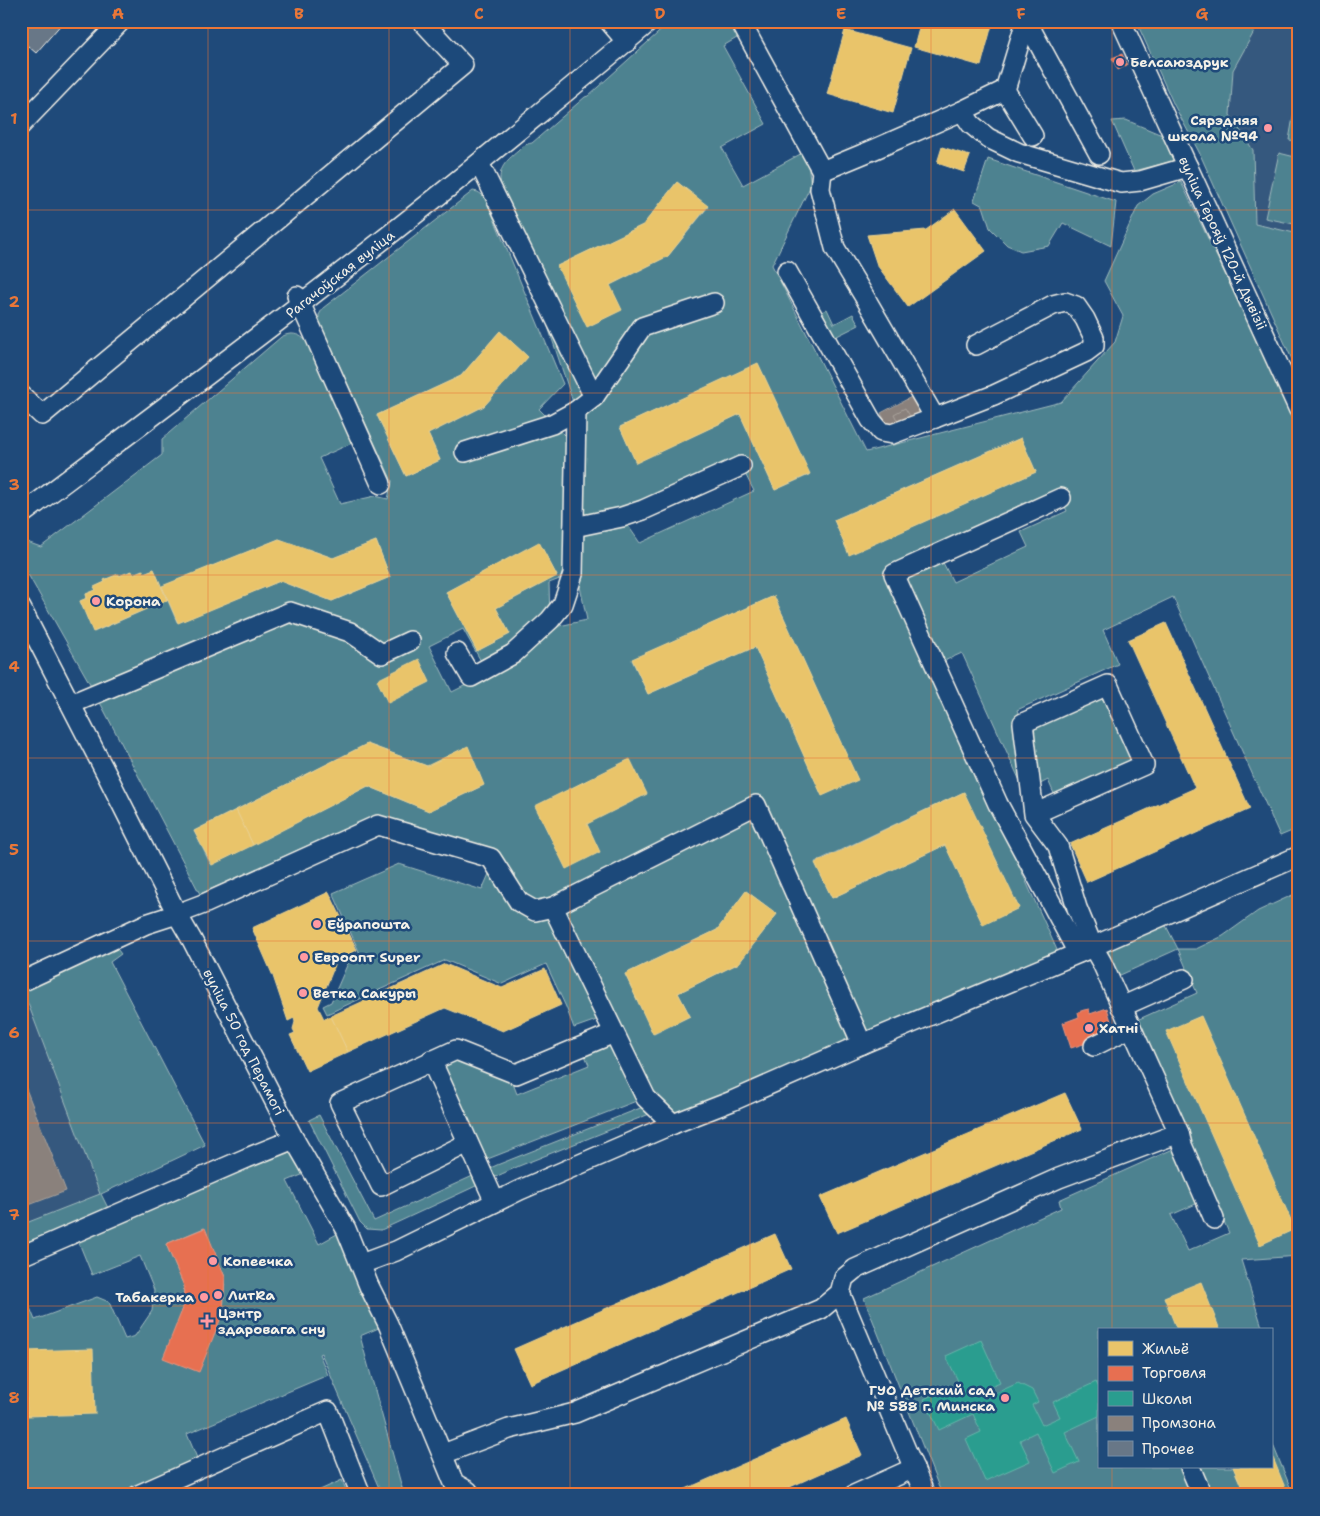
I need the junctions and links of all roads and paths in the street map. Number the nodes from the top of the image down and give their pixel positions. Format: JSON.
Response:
{"nodes":[{"id":1,"x":121,"y":21,"type":"edge"},
{"id":2,"x":422,"y":21,"type":"edge"},
{"id":3,"x":609,"y":21,"type":"edge"},
{"id":4,"x":650,"y":21,"type":"edge"},
{"id":5,"x":740,"y":21,"type":"edge"},
{"id":6,"x":1121,"y":21,"type":"edge"},
{"id":7,"x":1027,"y":22,"type":"edge"},
{"id":8,"x":627,"y":42,"type":"junction"},
{"id":9,"x":1005,"y":90,"type":"junction"},
{"id":10,"x":962,"y":110,"type":"junction"},
{"id":11,"x":21,"y":125,"type":"edge"},
{"id":12,"x":1033,"y":136,"type":"dead end"},
{"id":13,"x":1099,"y":154,"type":"dead end"},
{"id":14,"x":479,"y":163,"type":"junction"},
{"id":15,"x":1188,"y":167,"type":"junction"},
{"id":16,"x":822,"y":171,"type":"junction"},
{"id":17,"x":787,"y":271,"type":"dead end"},
{"id":18,"x":298,"y":300,"type":"junction"},
{"id":19,"x":714,"y":303,"type":"dead end"},
{"id":20,"x":976,"y":345,"type":"dead end"},
{"id":21,"x":21,"y":395,"type":"edge"},
{"id":22,"x":594,"y":397,"type":"junction"},
{"id":23,"x":1299,"y":410,"type":"edge"},
{"id":24,"x":576,"y":411,"type":"junction"},
{"id":25,"x":935,"y":418,"type":"junction"},
{"id":26,"x":465,"y":452,"type":"dead end"},
{"id":27,"x":741,"y":466,"type":"dead end"},
{"id":28,"x":381,"y":484,"type":"dead end"},
{"id":29,"x":1061,"y":498,"type":"dead end"},
{"id":30,"x":21,"y":515,"type":"edge"},
{"id":31,"x":574,"y":527,"type":"junction"},
{"id":32,"x":21,"y":608,"type":"edge"},
{"id":33,"x":410,"y":641,"type":"dead end"},
{"id":34,"x":457,"y":653,"type":"dead end"},
{"id":35,"x":71,"y":704,"type":"junction"},
{"id":36,"x":1034,"y":814,"type":"junction"},
{"id":37,"x":1299,"y":856,"type":"edge"},
{"id":38,"x":552,"y":907,"type":"junction"},
{"id":39,"x":177,"y":914,"type":"junction"},
{"id":40,"x":1085,"y":950,"type":"junction"},
{"id":41,"x":1184,"y":979,"type":"dead end"},
{"id":42,"x":21,"y":982,"type":"edge"},
{"id":43,"x":1121,"y":1007,"type":"junction"},
{"id":44,"x":1130,"y":1028,"type":"junction"},
{"id":45,"x":614,"y":1033,"type":"junction"},
{"id":46,"x":862,"y":1044,"type":"junction"},
{"id":47,"x":1094,"y":1046,"type":"dead end"},
{"id":48,"x":431,"y":1060,"type":"junction"},
{"id":49,"x":673,"y":1124,"type":"junction"},
{"id":50,"x":1179,"y":1133,"type":"junction"},
{"id":51,"x":294,"y":1139,"type":"junction"},
{"id":52,"x":468,"y":1143,"type":"junction"},
{"id":53,"x":495,"y":1202,"type":"junction"},
{"id":54,"x":1214,"y":1219,"type":"dead end"},
{"id":55,"x":21,"y":1256,"type":"edge"},
{"id":56,"x":360,"y":1264,"type":"junction"},
{"id":57,"x":840,"y":1294,"type":"junction"},
{"id":58,"x":443,"y":1454,"type":"junction"},
{"id":59,"x":914,"y":1468,"type":"junction"},
{"id":60,"x":1190,"y":1468,"type":"edge"},
{"id":61,"x":449,"y":1489,"type":"edge"},
{"id":62,"x":138,"y":1495,"type":"edge"},
{"id":63,"x":361,"y":1495,"type":"edge"},
{"id":64,"x":470,"y":1495,"type":"edge"},
{"id":65,"x":854,"y":1495,"type":"edge"},
{"id":66,"x":925,"y":1495,"type":"edge"},
{"id":67,"x":1202,"y":1495,"type":"edge"}],
"edges":[{"from":1,"to":11,"type":"street"},
{"from":2,"to":21,"type":"street"},
{"from":3,"to":8,"type":"street"},
{"from":4,"to":8,"type":"street","name":"Рагачоўская вуліца"},
{"from":5,"to":16,"type":"street"},
{"from":6,"to":15,"type":"street","name":"вуліца Герояў 120-й Дывізіі"},
{"from":7,"to":9,"type":"street"},
{"from":7,"to":13,"type":"street"},
{"from":8,"to":14,"type":"street","name":"Рагачоўская вуліца"},
{"from":9,"to":10,"type":"street"},
{"from":9,"to":12,"type":"street"},
{"from":10,"to":15,"type":"street"},
{"from":10,"to":16,"type":"street"},
{"from":14,"to":18,"type":"street","name":"Рагачоўская вуліца"},
{"from":14,"to":22,"type":"street"},
{"from":15,"to":23,"type":"street","name":"вуліца Герояў 120-й Дывізіі"},
{"from":16,"to":25,"type":"street"},
{"from":17,"to":25,"type":"street"},
{"from":18,"to":28,"type":"street"},
{"from":18,"to":30,"type":"street","name":"Рагачоўская вуліца"},
{"from":19,"to":22,"type":"street"},
{"from":20,"to":25,"type":"street"},
{"from":22,"to":24,"type":"street"},
{"from":24,"to":26,"type":"street"},
{"from":24,"to":31,"type":"street"},
{"from":27,"to":31,"type":"street"},
{"from":29,"to":40,"type":"street"},
{"from":31,"to":34,"type":"street"},
{"from":32,"to":35,"type":"street","name":"вуліца 50 год Перамогі"},
{"from":33,"to":35,"type":"street"},
{"from":35,"to":39,"type":"street","name":"вуліца 50 год Перамогі"},
{"from":36,"to":36,"type":"street"},
{"from":36,"to":40,"type":"street"},
{"from":37,"to":40,"type":"street"},
{"from":38,"to":39,"type":"street"},
{"from":38,"to":45,"type":"street"},
{"from":38,"to":46,"type":"street"},
{"from":39,"to":42,"type":"street"},
{"from":39,"to":51,"type":"street","name":"вуліца 50 год Перамогі"},
{"from":40,"to":43,"type":"street"},
{"from":40,"to":46,"type":"street"},
{"from":41,"to":43,"type":"street"},
{"from":43,"to":44,"type":"street"},
{"from":44,"to":47,"type":"street"},
{"from":44,"to":50,"type":"street"},
{"from":45,"to":48,"type":"street"},
{"from":45,"to":49,"type":"street"},
{"from":46,"to":49,"type":"street"},
{"from":48,"to":52,"type":"street"},
{"from":48,"to":52,"type":"street"},
{"from":49,"to":53,"type":"street"},
{"from":50,"to":54,"type":"street"},
{"from":50,"to":57,"type":"street"},
{"from":51,"to":55,"type":"street"},
{"from":51,"to":56,"type":"street","name":"вуліца 50 год Перамогі"},
{"from":52,"to":53,"type":"street"},
{"from":53,"to":56,"type":"street"},
{"from":56,"to":58,"type":"street","name":"вуліца 50 год Перамогі"},
{"from":57,"to":58,"type":"street"},
{"from":57,"to":59,"type":"street"},
{"from":58,"to":61,"type":"street","name":"вуліца 50 год Перамогі"},
{"from":59,"to":65,"type":"street"},
{"from":59,"to":66,"type":"street"},
{"from":60,"to":67,"type":"street"},
{"from":61,"to":64,"type":"street","name":"вуліца 50 год Перамогі"},
{"from":62,"to":63,"type":"street"}]}
